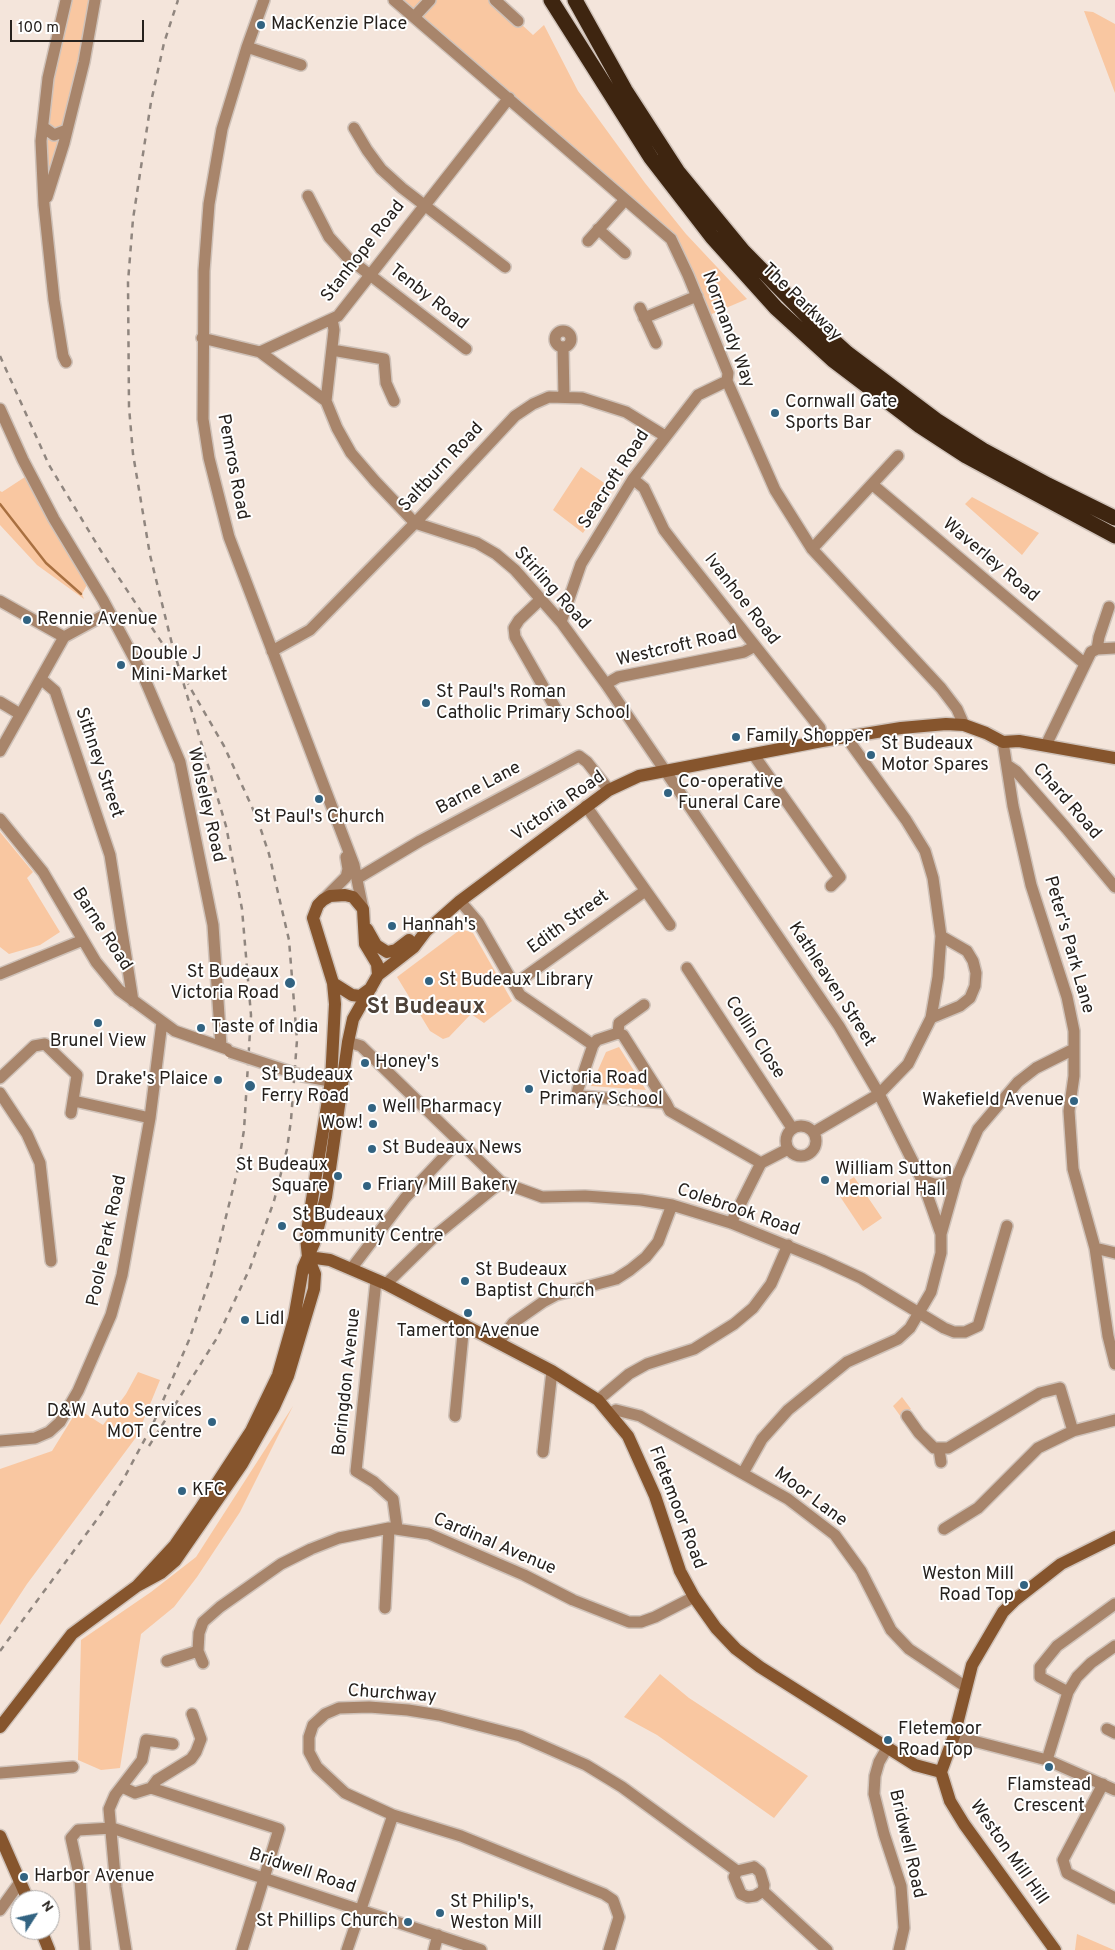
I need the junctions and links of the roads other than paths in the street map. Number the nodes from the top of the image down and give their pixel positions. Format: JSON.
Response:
{"nodes":[{"id":1,"x":66,"y":0,"type":"edge"},
{"id":2,"x":95,"y":0,"type":"edge"},
{"id":3,"x":264,"y":0,"type":"edge"},
{"id":4,"x":394,"y":0,"type":"edge"},
{"id":5,"x":430,"y":0,"type":"edge"},
{"id":6,"x":495,"y":0,"type":"edge"},
{"id":7,"x":551,"y":0,"type":"edge"},
{"id":8,"x":575,"y":0,"type":"edge"},
{"id":9,"x":415,"y":16,"type":"junction"},
{"id":10,"x":518,"y":21,"type":"dead end"},
{"id":11,"x":247,"y":47,"type":"junction"},
{"id":12,"x":301,"y":65,"type":"dead end"},
{"id":13,"x":509,"y":98,"type":"junction"},
{"id":14,"x":43,"y":127,"type":"junction"},
{"id":15,"x":354,"y":128,"type":"dead end"},
{"id":16,"x":67,"y":130,"type":"junction"},
{"id":17,"x":308,"y":196,"type":"dead end"},
{"id":18,"x":625,"y":200,"type":"junction"},
{"id":19,"x":425,"y":203,"type":"junction"},
{"id":20,"x":44,"y":205,"type":"junction"},
{"id":21,"x":598,"y":229,"type":"junction"},
{"id":22,"x":588,"y":240,"type":"dead end"},
{"id":23,"x":625,"y":253,"type":"dead end"},
{"id":24,"x":505,"y":267,"type":"dead end"},
{"id":25,"x":370,"y":274,"type":"junction"},
{"id":26,"x":696,"y":296,"type":"junction"},
{"id":27,"x":332,"y":319,"type":"junction"},
{"id":28,"x":202,"y":338,"type":"junction"},
{"id":29,"x":656,"y":343,"type":"dead end"},
{"id":30,"x":563,"y":347,"type":"dead end"},
{"id":31,"x":466,"y":349,"type":"dead end"},
{"id":32,"x":332,"y":350,"type":"junction"},
{"id":33,"x":260,"y":352,"type":"junction"},
{"id":34,"x":66,"y":362,"type":"dead end"},
{"id":35,"x":727,"y":381,"type":"junction"},
{"id":36,"x":564,"y":397,"type":"junction"},
{"id":37,"x":326,"y":401,"type":"junction"},
{"id":38,"x":394,"y":401,"type":"dead end"},
{"id":39,"x":0,"y":409,"type":"edge"},
{"id":40,"x":665,"y":436,"type":"junction"},
{"id":41,"x":898,"y":456,"type":"dead end"},
{"id":42,"x":633,"y":479,"type":"junction"},
{"id":43,"x":873,"y":486,"type":"junction"},
{"id":44,"x":1115,"y":518,"type":"edge"},
{"id":45,"x":415,"y":523,"type":"junction"},
{"id":46,"x":1115,"y":536,"type":"edge"},
{"id":47,"x":812,"y":549,"type":"junction"},
{"id":48,"x":541,"y":599,"type":"junction"},
{"id":49,"x":0,"y":601,"type":"edge"},
{"id":50,"x":1109,"y":607,"type":"dead end"},
{"id":51,"x":108,"y":612,"type":"junction"},
{"id":52,"x":561,"y":622,"type":"junction"},
{"id":53,"x":64,"y":637,"type":"junction"},
{"id":54,"x":755,"y":646,"type":"junction"},
{"id":55,"x":1115,"y":648,"type":"edge"},
{"id":56,"x":1098,"y":649,"type":"junction"},
{"id":57,"x":272,"y":651,"type":"junction"},
{"id":58,"x":1085,"y":664,"type":"junction"},
{"id":59,"x":41,"y":679,"type":"junction"},
{"id":60,"x":606,"y":684,"type":"junction"},
{"id":61,"x":0,"y":702,"type":"edge"},
{"id":62,"x":556,"y":703,"type":"dead end"},
{"id":63,"x":20,"y":714,"type":"junction"},
{"id":64,"x":964,"y":725,"type":"junction"},
{"id":65,"x":846,"y":737,"type":"junction"},
{"id":66,"x":822,"y":741,"type":"junction"},
{"id":67,"x":1003,"y":742,"type":"junction"},
{"id":68,"x":1046,"y":746,"type":"junction"},
{"id":69,"x":0,"y":750,"type":"edge"},
{"id":70,"x":753,"y":754,"type":"junction"},
{"id":71,"x":1115,"y":758,"type":"edge"},
{"id":72,"x":1008,"y":765,"type":"junction"},
{"id":73,"x":665,"y":771,"type":"junction"},
{"id":74,"x":609,"y":790,"type":"junction"},
{"id":75,"x":586,"y":806,"type":"junction"},
{"id":76,"x":0,"y":819,"type":"edge"},
{"id":77,"x":342,"y":838,"type":"junction"},
{"id":78,"x":358,"y":878,"type":"junction"},
{"id":79,"x":831,"y":886,"type":"dead end"},
{"id":80,"x":1115,"y":887,"type":"edge"},
{"id":81,"x":644,"y":891,"type":"junction"},
{"id":82,"x":323,"y":900,"type":"junction"},
{"id":83,"x":460,"y":901,"type":"junction"},
{"id":84,"x":363,"y":909,"type":"junction"},
{"id":85,"x":365,"y":924,"type":"junction"},
{"id":86,"x":670,"y":925,"type":"dead end"},
{"id":87,"x":426,"y":931,"type":"junction"},
{"id":88,"x":941,"y":936,"type":"junction"},
{"id":89,"x":83,"y":940,"type":"junction"},
{"id":90,"x":687,"y":968,"type":"dead end"},
{"id":91,"x":0,"y":974,"type":"edge"},
{"id":92,"x":378,"y":975,"type":"junction"},
{"id":93,"x":333,"y":983,"type":"junction"},
{"id":94,"x":515,"y":984,"type":"junction"},
{"id":95,"x":371,"y":988,"type":"junction"},
{"id":96,"x":133,"y":1001,"type":"junction"},
{"id":97,"x":644,"y":1005,"type":"dead end"},
{"id":98,"x":931,"y":1018,"type":"junction"},
{"id":99,"x":162,"y":1022,"type":"junction"},
{"id":100,"x":618,"y":1033,"type":"junction"},
{"id":101,"x":348,"y":1042,"type":"junction"},
{"id":102,"x":593,"y":1045,"type":"junction"},
{"id":103,"x":226,"y":1049,"type":"junction"},
{"id":104,"x":1074,"y":1049,"type":"junction"},
{"id":105,"x":0,"y":1078,"type":"edge"},
{"id":106,"x":336,"y":1082,"type":"junction"},
{"id":107,"x":0,"y":1093,"type":"edge"},
{"id":108,"x":879,"y":1094,"type":"junction"},
{"id":109,"x":74,"y":1101,"type":"junction"},
{"id":110,"x":666,"y":1103,"type":"junction"},
{"id":111,"x":72,"y":1113,"type":"dead end"},
{"id":112,"x":150,"y":1118,"type":"junction"},
{"id":113,"x":792,"y":1128,"type":"junction"},
{"id":114,"x":814,"y":1132,"type":"junction"},
{"id":115,"x":458,"y":1142,"type":"junction"},
{"id":116,"x":788,"y":1149,"type":"junction"},
{"id":117,"x":761,"y":1163,"type":"junction"},
{"id":118,"x":957,"y":1177,"type":"junction"},
{"id":119,"x":922,"y":1180,"type":"junction"},
{"id":120,"x":501,"y":1182,"type":"junction"},
{"id":121,"x":672,"y":1205,"type":"junction"},
{"id":122,"x":731,"y":1223,"type":"junction"},
{"id":123,"x":1007,"y":1226,"type":"dead end"},
{"id":124,"x":941,"y":1234,"type":"junction"},
{"id":125,"x":788,"y":1245,"type":"junction"},
{"id":126,"x":1095,"y":1248,"type":"junction"},
{"id":127,"x":1115,"y":1254,"type":"edge"},
{"id":128,"x":308,"y":1257,"type":"junction"},
{"id":129,"x":51,"y":1261,"type":"dead end"},
{"id":130,"x":351,"y":1269,"type":"junction"},
{"id":131,"x":381,"y":1282,"type":"junction"},
{"id":132,"x":921,"y":1313,"type":"junction"},
{"id":133,"x":464,"y":1323,"type":"junction"},
{"id":134,"x":499,"y":1342,"type":"junction"},
{"id":135,"x":1115,"y":1364,"type":"edge"},
{"id":136,"x":552,"y":1371,"type":"junction"},
{"id":137,"x":598,"y":1400,"type":"junction"},
{"id":138,"x":611,"y":1413,"type":"junction"},
{"id":139,"x":455,"y":1416,"type":"dead end"},
{"id":140,"x":907,"y":1416,"type":"dead end"},
{"id":141,"x":1115,"y":1420,"type":"edge"},
{"id":142,"x":1073,"y":1431,"type":"junction"},
{"id":143,"x":0,"y":1441,"type":"edge"},
{"id":144,"x":939,"y":1450,"type":"junction"},
{"id":145,"x":543,"y":1452,"type":"dead end"},
{"id":146,"x":941,"y":1462,"type":"dead end"},
{"id":147,"x":743,"y":1473,"type":"junction"},
{"id":148,"x":393,"y":1528,"type":"junction"},
{"id":149,"x":944,"y":1529,"type":"dead end"},
{"id":150,"x":1115,"y":1537,"type":"edge"},
{"id":151,"x":694,"y":1596,"type":"junction"},
{"id":152,"x":1115,"y":1604,"type":"edge"},
{"id":153,"x":385,"y":1608,"type":"dead end"},
{"id":154,"x":1115,"y":1646,"type":"edge"},
{"id":155,"x":198,"y":1651,"type":"junction"},
{"id":156,"x":167,"y":1661,"type":"dead end"},
{"id":157,"x":203,"y":1663,"type":"dead end"},
{"id":158,"x":966,"y":1687,"type":"junction"},
{"id":159,"x":1068,"y":1692,"type":"junction"},
{"id":160,"x":192,"y":1714,"type":"dead end"},
{"id":161,"x":0,"y":1726,"type":"edge"},
{"id":162,"x":954,"y":1736,"type":"junction"},
{"id":163,"x":173,"y":1744,"type":"dead end"},
{"id":164,"x":887,"y":1748,"type":"junction"},
{"id":165,"x":1047,"y":1760,"type":"junction"},
{"id":166,"x":73,"y":1767,"type":"dead end"},
{"id":167,"x":941,"y":1772,"type":"junction"},
{"id":168,"x":0,"y":1773,"type":"edge"},
{"id":169,"x":1103,"y":1784,"type":"junction"},
{"id":170,"x":122,"y":1787,"type":"junction"},
{"id":171,"x":151,"y":1788,"type":"junction"},
{"id":172,"x":1115,"y":1790,"type":"edge"},
{"id":173,"x":393,"y":1815,"type":"junction"},
{"id":174,"x":112,"y":1828,"type":"junction"},
{"id":175,"x":0,"y":1836,"type":"edge"},
{"id":176,"x":737,"y":1871,"type":"junction"},
{"id":177,"x":262,"y":1878,"type":"junction"},
{"id":178,"x":20,"y":1882,"type":"junction"},
{"id":179,"x":24,"y":1890,"type":"edge"},
{"id":180,"x":763,"y":1891,"type":"junction"},
{"id":181,"x":1115,"y":1898,"type":"edge"},
{"id":182,"x":0,"y":1910,"type":"edge"},
{"id":183,"x":361,"y":1910,"type":"junction"},
{"id":184,"x":438,"y":1935,"type":"junction"},
{"id":185,"x":85,"y":1950,"type":"edge"},
{"id":186,"x":126,"y":1950,"type":"edge"},
{"id":187,"x":242,"y":1950,"type":"edge"},
{"id":188,"x":347,"y":1950,"type":"edge"},
{"id":189,"x":434,"y":1950,"type":"edge"},
{"id":190,"x":481,"y":1950,"type":"edge"},
{"id":191,"x":609,"y":1950,"type":"edge"},
{"id":192,"x":827,"y":1950,"type":"edge"},
{"id":193,"x":899,"y":1950,"type":"edge"},
{"id":194,"x":1055,"y":1950,"type":"edge"}],
"edges":[{"from":1,"to":14,"type":"street"},
{"from":2,"to":16,"type":"street"},
{"from":3,"to":11,"type":"street","name":"Pemros Road"},
{"from":4,"to":9,"type":"street","name":"Normandy Way"},
{"from":5,"to":9,"type":"street"},
{"from":6,"to":10,"type":"street"},
{"from":7,"to":46,"type":"highway","name":"The Parkway"},
{"from":8,"to":44,"type":"highway","name":"The Parkway"},
{"from":9,"to":13,"type":"street","name":"Normandy Way"},
{"from":11,"to":12,"type":"street"},
{"from":11,"to":28,"type":"street","name":"Pemros Road"},
{"from":13,"to":18,"type":"street","name":"Normandy Way"},
{"from":13,"to":19,"type":"street","name":"Stanhope Road"},
{"from":14,"to":16,"type":"street"},
{"from":14,"to":20,"type":"street"},
{"from":15,"to":19,"type":"street"},
{"from":16,"to":20,"type":"street"},
{"from":17,"to":25,"type":"street","name":"Tenby Road"},
{"from":18,"to":21,"type":"street"},
{"from":18,"to":26,"type":"street","name":"Normandy Way"},
{"from":19,"to":24,"type":"street"},
{"from":19,"to":25,"type":"street","name":"Stanhope Road"},
{"from":20,"to":34,"type":"street"},
{"from":21,"to":22,"type":"street"},
{"from":21,"to":23,"type":"street"},
{"from":25,"to":27,"type":"street","name":"Stanhope Road"},
{"from":25,"to":31,"type":"street","name":"Tenby Road"},
{"from":26,"to":29,"type":"street"},
{"from":26,"to":35,"type":"street","name":"Normandy Way"},
{"from":27,"to":32,"type":"street","name":"Stirling Road"},
{"from":27,"to":33,"type":"street","name":"Stanhope Road"},
{"from":28,"to":33,"type":"street"},
{"from":28,"to":57,"type":"street","name":"Pemros Road"},
{"from":30,"to":36,"type":"street"},
{"from":32,"to":37,"type":"street","name":"Stirling Road"},
{"from":32,"to":38,"type":"street"},
{"from":33,"to":37,"type":"street"},
{"from":35,"to":40,"type":"street","name":"Seacroft Road"},
{"from":35,"to":47,"type":"street","name":"Normandy Way"},
{"from":36,"to":40,"type":"street","name":"Saltburn Road"},
{"from":36,"to":45,"type":"street","name":"Saltburn Road"},
{"from":37,"to":45,"type":"street","name":"Stirling Road"},
{"from":39,"to":51,"type":"street","name":"Wolseley Road"},
{"from":40,"to":42,"type":"street","name":"Seacroft Road"},
{"from":41,"to":43,"type":"street"},
{"from":42,"to":52,"type":"street","name":"Seacroft Road"},
{"from":42,"to":54,"type":"street","name":"Ivanhoe Road"},
{"from":43,"to":47,"type":"street"},
{"from":43,"to":58,"type":"street","name":"Waverley Road"},
{"from":45,"to":48,"type":"street","name":"Stirling Road"},
{"from":45,"to":57,"type":"street","name":"Saltburn Road"},
{"from":47,"to":64,"type":"street","name":"Normandy Way"},
{"from":48,"to":52,"type":"street","name":"Stirling Road"},
{"from":48,"to":62,"type":"street"},
{"from":49,"to":53,"type":"street"},
{"from":50,"to":56,"type":"street"},
{"from":51,"to":53,"type":"street"},
{"from":51,"to":103,"type":"street","name":"Wolseley Road"},
{"from":52,"to":60,"type":"street","name":"Stirling Road"},
{"from":53,"to":59,"type":"street"},
{"from":54,"to":60,"type":"street","name":"Westcroft Road"},
{"from":54,"to":66,"type":"street","name":"Ivanhoe Road"},
{"from":55,"to":56,"type":"street"},
{"from":56,"to":58,"type":"street"},
{"from":57,"to":77,"type":"street","name":"Pemros Road"},
{"from":58,"to":68,"type":"street"},
{"from":59,"to":63,"type":"street"},
{"from":59,"to":96,"type":"street","name":"Sithney Street"},
{"from":60,"to":73,"type":"street","name":"Stirling Road"},
{"from":61,"to":63,"type":"street"},
{"from":63,"to":69,"type":"street"},
{"from":64,"to":65,"type":"street","name":"Victoria Road"},
{"from":64,"to":67,"type":"street","name":"Victoria Road"},
{"from":65,"to":66,"type":"street","name":"Victoria Road"},
{"from":65,"to":88,"type":"street"},
{"from":66,"to":70,"type":"street","name":"Victoria Road"},
{"from":67,"to":68,"type":"street","name":"Victoria Road"},
{"from":67,"to":72,"type":"street","name":"Peter's Park Lane"},
{"from":68,"to":71,"type":"street","name":"Victoria Road"},
{"from":70,"to":73,"type":"street","name":"Victoria Road"},
{"from":70,"to":79,"type":"street"},
{"from":72,"to":80,"type":"street","name":"Chard Road"},
{"from":72,"to":104,"type":"street","name":"Peter's Park Lane"},
{"from":73,"to":74,"type":"street","name":"Victoria Road"},
{"from":73,"to":108,"type":"street","name":"Kathleaven Street"},
{"from":74,"to":75,"type":"street","name":"Victoria Road"},
{"from":74,"to":78,"type":"street","name":"Barne Lane"},
{"from":75,"to":81,"type":"street"},
{"from":75,"to":83,"type":"street","name":"Victoria Road"},
{"from":76,"to":89,"type":"street","name":"Barne Road"},
{"from":77,"to":78,"type":"street","name":"Pemros Road"},
{"from":77,"to":82,"type":"street","name":"Pemros Road"},
{"from":78,"to":84,"type":"street","name":"Pemros Road"},
{"from":81,"to":86,"type":"street"},
{"from":81,"to":94,"type":"street","name":"Edith Street"},
{"from":82,"to":84,"type":"street"},
{"from":82,"to":93,"type":"street","name":"Pemros Road"},
{"from":83,"to":87,"type":"street","name":"Victoria Road"},
{"from":83,"to":94,"type":"street"},
{"from":84,"to":85,"type":"street","name":"Pemros Road"},
{"from":85,"to":87,"type":"street","name":"Victoria Road"},
{"from":85,"to":92,"type":"street","name":"Pemros Road"},
{"from":87,"to":92,"type":"street","name":"Victoria Road"},
{"from":88,"to":98,"type":"street"},
{"from":88,"to":98,"type":"street"},
{"from":89,"to":91,"type":"street"},
{"from":89,"to":96,"type":"street","name":"Barne Road"},
{"from":90,"to":113,"type":"street","name":"Collin Close"},
{"from":92,"to":95,"type":"street","name":"Victoria Road"},
{"from":93,"to":95,"type":"street"},
{"from":93,"to":106,"type":"street"},
{"from":94,"to":102,"type":"street"},
{"from":95,"to":101,"type":"street"},
{"from":96,"to":99,"type":"street","name":"Barne Road"},
{"from":97,"to":100,"type":"street"},
{"from":98,"to":108,"type":"street"},
{"from":99,"to":103,"type":"street","name":"Barne Road"},
{"from":99,"to":112,"type":"street","name":"Poole Park Road"},
{"from":100,"to":102,"type":"street"},
{"from":100,"to":110,"type":"street"},
{"from":101,"to":106,"type":"street"},
{"from":101,"to":115,"type":"street","name":"Colebrook Road"},
{"from":102,"to":110,"type":"street"},
{"from":103,"to":106,"type":"street","bridge":true},
{"from":104,"to":118,"type":"street"},
{"from":104,"to":126,"type":"street","name":"Peter's Park Lane"},
{"from":105,"to":109,"type":"street"},
{"from":106,"to":128,"type":"street"},
{"from":107,"to":129,"type":"street"},
{"from":108,"to":114,"type":"street"},
{"from":108,"to":119,"type":"street","name":"Kathleaven Street"},
{"from":109,"to":111,"type":"street"},
{"from":109,"to":112,"type":"street"},
{"from":110,"to":117,"type":"street"},
{"from":112,"to":143,"type":"street","name":"Poole Park Road"},
{"from":113,"to":114,"type":"street"},
{"from":113,"to":116,"type":"street"},
{"from":114,"to":116,"type":"street"},
{"from":115,"to":120,"type":"street","name":"Colebrook Road"},
{"from":115,"to":130,"type":"street"},
{"from":116,"to":117,"type":"street"},
{"from":117,"to":122,"type":"street"},
{"from":118,"to":119,"type":"street"},
{"from":118,"to":124,"type":"street"},
{"from":119,"to":124,"type":"street","name":"Kathleaven Street"},
{"from":120,"to":121,"type":"street","name":"Colebrook Road"},
{"from":120,"to":131,"type":"street"},
{"from":121,"to":122,"type":"street","name":"Colebrook Road"},
{"from":121,"to":134,"type":"street"},
{"from":122,"to":125,"type":"street","name":"Colebrook Road"},
{"from":123,"to":132,"type":"street","name":"Colebrook Road"},
{"from":124,"to":132,"type":"street"},
{"from":125,"to":132,"type":"street","name":"Colebrook Road"},
{"from":125,"to":137,"type":"street"},
{"from":126,"to":127,"type":"street"},
{"from":126,"to":135,"type":"street","name":"Peter's Park Lane"},
{"from":128,"to":130,"type":"street","name":"Fletemoor Road"},
{"from":128,"to":161,"type":"street"},
{"from":130,"to":131,"type":"street","name":"Fletemoor Road"},
{"from":131,"to":133,"type":"street","name":"Fletemoor Road"},
{"from":131,"to":148,"type":"street","name":"Boringdon Avenue"},
{"from":132,"to":147,"type":"street"},
{"from":133,"to":134,"type":"street","name":"Fletemoor Road"},
{"from":133,"to":139,"type":"street"},
{"from":134,"to":136,"type":"street","name":"Fletemoor Road"},
{"from":136,"to":137,"type":"street","name":"Fletemoor Road"},
{"from":136,"to":145,"type":"street"},
{"from":137,"to":138,"type":"street","name":"Fletemoor Road"},
{"from":138,"to":147,"type":"street","name":"Moor Lane"},
{"from":138,"to":151,"type":"street","name":"Fletemoor Road"},
{"from":140,"to":144,"type":"street"},
{"from":141,"to":142,"type":"street"},
{"from":142,"to":144,"type":"street"},
{"from":142,"to":149,"type":"street"},
{"from":144,"to":146,"type":"street"},
{"from":147,"to":158,"type":"street","name":"Moor Lane"},
{"from":148,"to":151,"type":"street","name":"Cardinal Avenue"},
{"from":148,"to":153,"type":"street"},
{"from":148,"to":155,"type":"street","name":"Cardinal Avenue"},
{"from":150,"to":158,"type":"street"},
{"from":151,"to":164,"type":"street","name":"Fletemoor Road"},
{"from":152,"to":159,"type":"street"},
{"from":154,"to":159,"type":"street"},
{"from":155,"to":156,"type":"street"},
{"from":155,"to":157,"type":"street","name":"Cardinal Avenue"},
{"from":158,"to":162,"type":"street"},
{"from":159,"to":165,"type":"street"},
{"from":160,"to":171,"type":"street"},
{"from":162,"to":165,"type":"street"},
{"from":162,"to":167,"type":"street"},
{"from":163,"to":170,"type":"street"},
{"from":164,"to":167,"type":"street","name":"Fletemoor Road"},
{"from":164,"to":193,"type":"street","name":"Bridwell Road"},
{"from":165,"to":169,"type":"street"},
{"from":166,"to":168,"type":"street"},
{"from":167,"to":194,"type":"street","name":"Weston Mill Hill"},
{"from":169,"to":172,"type":"street"},
{"from":169,"to":181,"type":"street"},
{"from":170,"to":171,"type":"street"},
{"from":170,"to":174,"type":"street"},
{"from":171,"to":177,"type":"street"},
{"from":173,"to":176,"type":"street","name":"Churchway"},
{"from":173,"to":183,"type":"street"},
{"from":173,"to":191,"type":"street","name":"Churchway"},
{"from":174,"to":177,"type":"street","name":"Bridwell Road"},
{"from":174,"to":185,"type":"street"},
{"from":174,"to":186,"type":"street"},
{"from":175,"to":178,"type":"street"},
{"from":176,"to":180,"type":"street"},
{"from":176,"to":180,"type":"street"},
{"from":177,"to":183,"type":"street","name":"Bridwell Road"},
{"from":177,"to":187,"type":"street"},
{"from":178,"to":179,"type":"street"},
{"from":178,"to":182,"type":"street"},
{"from":180,"to":192,"type":"street"},
{"from":183,"to":184,"type":"street","name":"Bridwell Road"},
{"from":183,"to":188,"type":"street"},
{"from":184,"to":189,"type":"street"},
{"from":184,"to":190,"type":"street","name":"Bridwell Road"}]}
